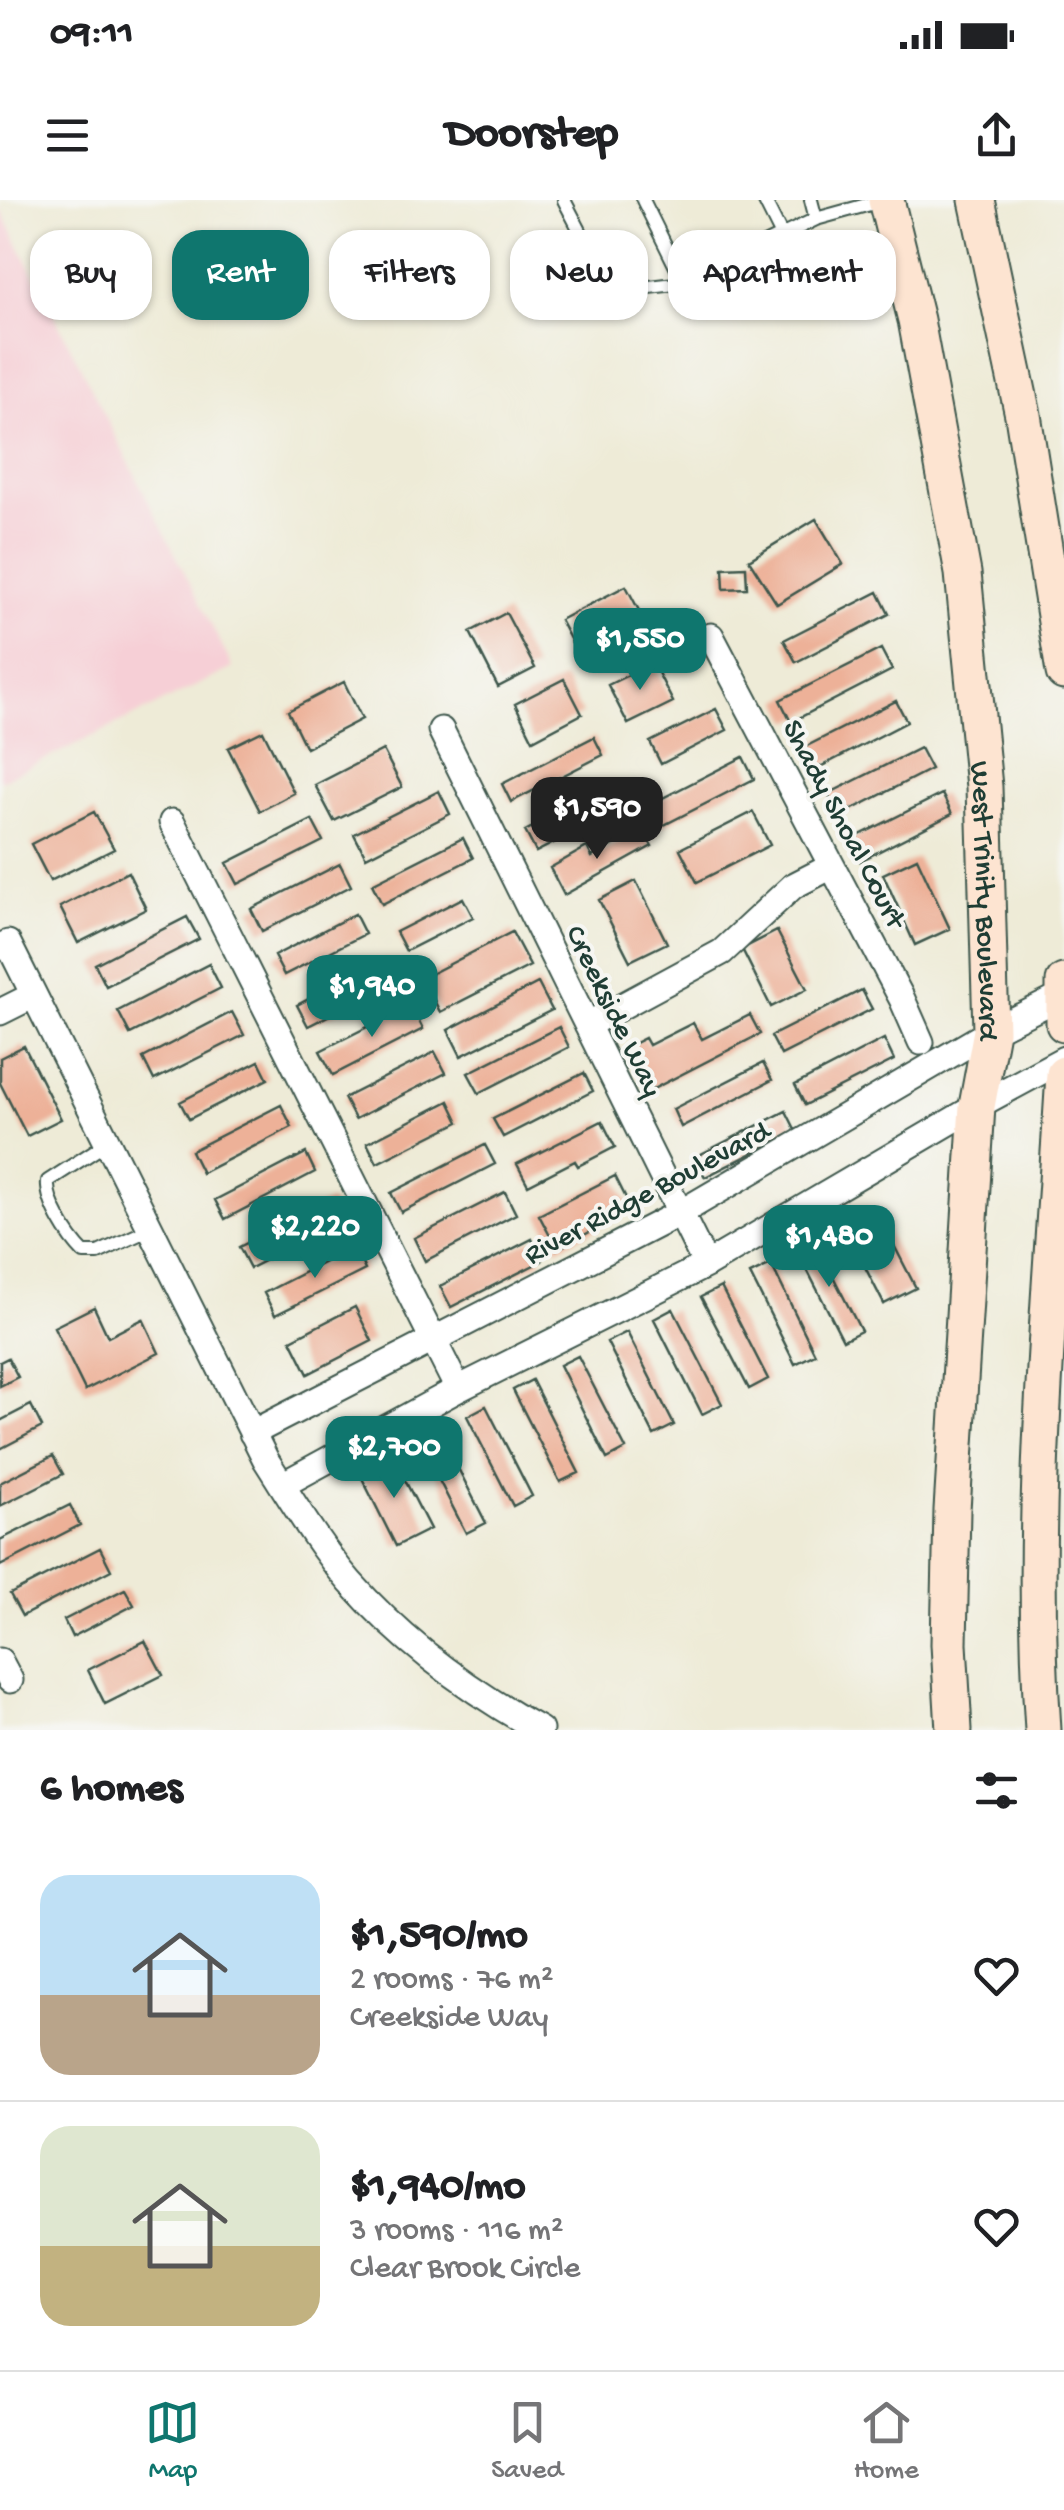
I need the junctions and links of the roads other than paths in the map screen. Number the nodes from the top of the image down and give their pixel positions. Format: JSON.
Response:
{"nodes":[{"id":1,"x":564,"y":200,"type":"edge"},
{"id":2,"x":643,"y":200,"type":"edge"},
{"id":3,"x":764,"y":200,"type":"edge"},
{"id":4,"x":811,"y":200,"type":"edge"},
{"id":5,"x":885,"y":200,"type":"edge"},
{"id":6,"x":976,"y":200,"type":"edge"},
{"id":7,"x":816,"y":220,"type":"junction"},
{"id":8,"x":779,"y":230,"type":"edge"},
{"id":9,"x":795,"y":230,"type":"edge"},
{"id":10,"x":668,"y":251,"type":"edge"},
{"id":11,"x":668,"y":285,"type":"edge"},
{"id":12,"x":711,"y":636,"type":"dead end"},
{"id":13,"x":1064,"y":672,"type":"edge"},
{"id":14,"x":441,"y":730,"type":"dead end"},
{"id":15,"x":172,"y":822,"type":"dead end"},
{"id":16,"x":832,"y":866,"type":"junction"},
{"id":17,"x":4,"y":945,"type":"edge"},
{"id":18,"x":1064,"y":982,"type":"edge"},
{"id":19,"x":34,"y":995,"type":"junction"},
{"id":20,"x":1064,"y":996,"type":"edge"},
{"id":21,"x":0,"y":1012,"type":"edge"},
{"id":22,"x":587,"y":1024,"type":"junction"},
{"id":23,"x":1064,"y":1024,"type":"edge"},
{"id":24,"x":991,"y":1031,"type":"junction"},
{"id":25,"x":921,"y":1042,"type":"dead end"},
{"id":26,"x":1064,"y":1060,"type":"edge"},
{"id":27,"x":1064,"y":1074,"type":"edge"},
{"id":28,"x":977,"y":1106,"type":"junction"},
{"id":29,"x":107,"y":1143,"type":"junction"},
{"id":30,"x":680,"y":1214,"type":"junction"},
{"id":31,"x":150,"y":1229,"type":"junction"},
{"id":32,"x":706,"y":1265,"type":"junction"},
{"id":33,"x":432,"y":1339,"type":"junction"},
{"id":34,"x":458,"y":1389,"type":"junction"},
{"id":35,"x":252,"y":1433,"type":"junction"},
{"id":36,"x":282,"y":1485,"type":"junction"},
{"id":37,"x":540,"y":1730,"type":"edge"},
{"id":38,"x":954,"y":1730,"type":"edge"},
{"id":39,"x":1043,"y":1730,"type":"edge"}],
"edges":[{"from":1,"to":11,"type":"lane"},
{"from":2,"to":10,"type":"lane"},
{"from":3,"to":8,"type":"lane"},
{"from":4,"to":7,"type":"lane"},
{"from":5,"to":7,"type":"lane"},
{"from":5,"to":24,"type":"main road","name":"West Trinity Boulevard"},
{"from":6,"to":13,"type":"main road"},
{"from":7,"to":9,"type":"lane"},
{"from":12,"to":16,"type":"street","name":"Shady Shoal Court"},
{"from":14,"to":22,"type":"street","name":"Creekside Way"},
{"from":15,"to":33,"type":"street"},
{"from":16,"to":22,"type":"street"},
{"from":16,"to":25,"type":"street","name":"Shady Shoal Court"},
{"from":17,"to":19,"type":"street"},
{"from":18,"to":20,"type":"main road"},
{"from":19,"to":21,"type":"street"},
{"from":19,"to":29,"type":"street"},
{"from":20,"to":23,"type":"main road"},
{"from":20,"to":24,"type":"street","name":"River Ridge Boulevard"},
{"from":22,"to":30,"type":"street","name":"Creekside Way"},
{"from":24,"to":28,"type":"main road","name":"West Trinity Boulevard"},
{"from":24,"to":30,"type":"street","name":"River Ridge Boulevard"},
{"from":26,"to":28,"type":"street"},
{"from":27,"to":39,"type":"main road"},
{"from":28,"to":32,"type":"street"},
{"from":28,"to":38,"type":"main road","name":"West Trinity Boulevard"},
{"from":29,"to":31,"type":"street"},
{"from":29,"to":31,"type":"lane"},
{"from":30,"to":32,"type":"street","name":"Creekside Way"},
{"from":30,"to":33,"type":"street","name":"River Ridge Boulevard"},
{"from":31,"to":35,"type":"street"},
{"from":32,"to":34,"type":"street"},
{"from":33,"to":34,"type":"street"},
{"from":33,"to":35,"type":"street","name":"River Ridge Boulevard"},
{"from":34,"to":36,"type":"street"},
{"from":35,"to":36,"type":"street"},
{"from":36,"to":37,"type":"street"}]}
